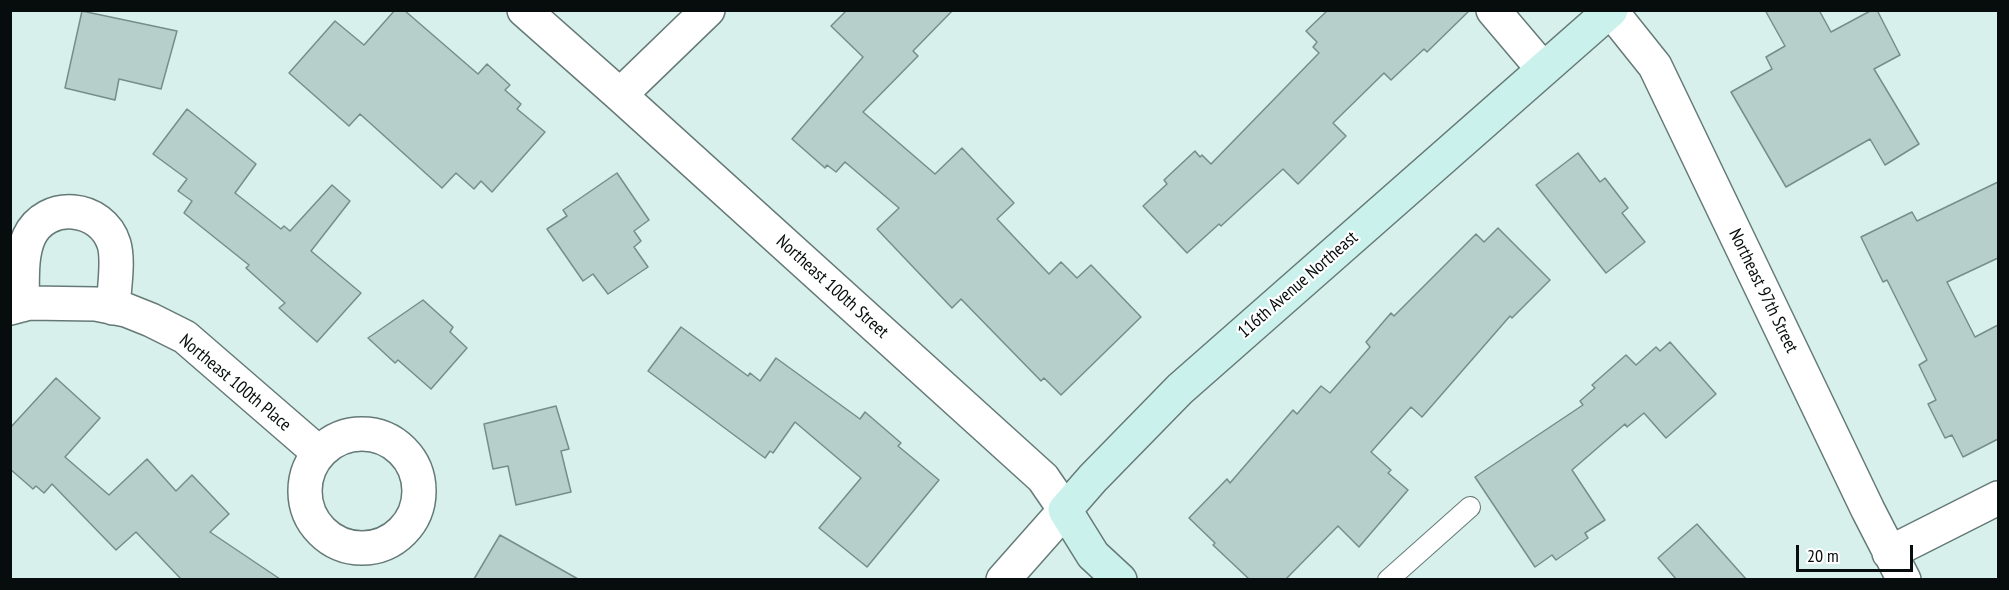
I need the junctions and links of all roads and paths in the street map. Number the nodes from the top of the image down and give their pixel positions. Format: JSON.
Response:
{"nodes":[{"id":1,"x":524,"y":10,"type":"edge"},
{"id":2,"x":708,"y":10,"type":"edge"},
{"id":3,"x":1493,"y":10,"type":"edge"},
{"id":4,"x":1611,"y":11,"type":"edge"},
{"id":5,"x":1543,"y":69,"type":"junction"},
{"id":6,"x":620,"y":94,"type":"junction"},
{"id":7,"x":16,"y":307,"type":"edge"},
{"id":8,"x":113,"y":308,"type":"junction"},
{"id":9,"x":319,"y":453,"type":"dead end"},
{"id":10,"x":1998,"y":498,"type":"edge"},
{"id":11,"x":1470,"y":507,"type":"dead end"},
{"id":12,"x":1065,"y":510,"type":"junction"},
{"id":13,"x":1896,"y":566,"type":"edge"},
{"id":14,"x":1003,"y":579,"type":"edge"},
{"id":15,"x":1120,"y":579,"type":"edge"},
{"id":16,"x":1388,"y":579,"type":"edge"}],
"edges":[{"from":1,"to":6,"type":"street","name":"Northeast 100th Street"},
{"from":2,"to":6,"type":"street"},
{"from":3,"to":5,"type":"street"},
{"from":4,"to":5,"type":"street","name":"116th Avenue Northeast"},
{"from":4,"to":13,"type":"street","name":"Northeast 97th Street"},
{"from":5,"to":12,"type":"street","name":"116th Avenue Northeast"},
{"from":6,"to":12,"type":"street","name":"Northeast 100th Street"},
{"from":7,"to":8,"type":"street","name":"Northeast 100th Place"},
{"from":7,"to":8,"type":"street"},
{"from":8,"to":9,"type":"street","name":"Northeast 100th Place"},
{"from":10,"to":13,"type":"street"},
{"from":11,"to":16,"type":"lane"},
{"from":12,"to":14,"type":"street","name":"116th Avenue Northeast"},
{"from":12,"to":15,"type":"street","name":"Northeast 100th Street"}]}
